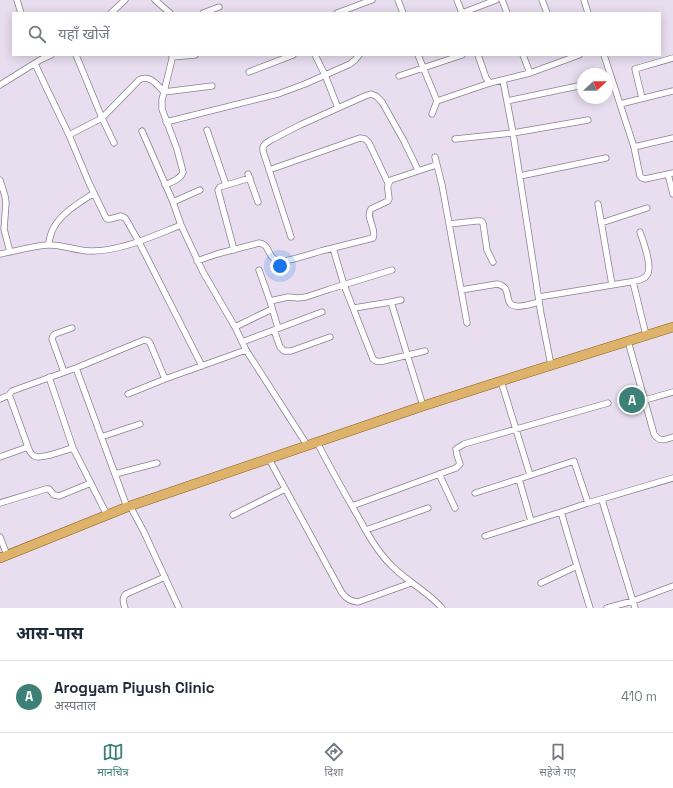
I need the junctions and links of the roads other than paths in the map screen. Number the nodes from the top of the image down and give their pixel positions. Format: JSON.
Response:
{"nodes":[{"id":1,"x":17,"y":0,"type":"edge"},
{"id":2,"x":125,"y":0,"type":"edge"},
{"id":3,"x":155,"y":0,"type":"edge"},
{"id":4,"x":372,"y":0,"type":"edge"},
{"id":5,"x":398,"y":0,"type":"edge"},
{"id":6,"x":457,"y":0,"type":"edge"},
{"id":7,"x":496,"y":0,"type":"edge"},
{"id":8,"x":502,"y":0,"type":"edge"},
{"id":9,"x":542,"y":0,"type":"edge"},
{"id":10,"x":584,"y":0,"type":"edge"},
{"id":11,"x":482,"y":2,"type":"edge"},
{"id":12,"x":219,"y":7,"type":"dead end"},
{"id":13,"x":348,"y":11,"type":"edge"},
{"id":14,"x":21,"y":12,"type":"edge"},
{"id":15,"x":112,"y":12,"type":"edge"},
{"id":16,"x":169,"y":12,"type":"edge"},
{"id":17,"x":206,"y":12,"type":"edge"},
{"id":18,"x":403,"y":12,"type":"edge"},
{"id":19,"x":462,"y":12,"type":"edge"},
{"id":20,"x":464,"y":12,"type":"edge"},
{"id":21,"x":507,"y":12,"type":"edge"},
{"id":22,"x":547,"y":12,"type":"edge"},
{"id":23,"x":588,"y":12,"type":"edge"},
{"id":24,"x":48,"y":56,"type":"edge"},
{"id":25,"x":76,"y":56,"type":"edge"},
{"id":26,"x":173,"y":56,"type":"edge"},
{"id":27,"x":290,"y":56,"type":"edge"},
{"id":28,"x":316,"y":56,"type":"edge"},
{"id":29,"x":358,"y":56,"type":"edge"},
{"id":30,"x":418,"y":56,"type":"edge"},
{"id":31,"x":459,"y":56,"type":"edge"},
{"id":32,"x":478,"y":56,"type":"edge"},
{"id":33,"x":523,"y":56,"type":"edge"},
{"id":34,"x":573,"y":56,"type":"edge"},
{"id":35,"x":604,"y":56,"type":"edge"},
{"id":36,"x":562,"y":58,"type":"edge"},
{"id":37,"x":673,"y":58,"type":"edge"},
{"id":38,"x":38,"y":60,"type":"edge"},
{"id":39,"x":423,"y":68,"type":"junction"},
{"id":40,"x":607,"y":68,"type":"edge"},
{"id":41,"x":249,"y":72,"type":"dead end"},
{"id":42,"x":530,"y":73,"type":"junction"},
{"id":43,"x":325,"y":75,"type":"junction"},
{"id":44,"x":399,"y":76,"type":"dead end"},
{"id":45,"x":503,"y":80,"type":"junction"},
{"id":46,"x":490,"y":83,"type":"junction"},
{"id":47,"x":0,"y":85,"type":"edge"},
{"id":48,"x":212,"y":86,"type":"dead end"},
{"id":49,"x":577,"y":86,"type":"edge"},
{"id":50,"x":613,"y":88,"type":"edge"},
{"id":51,"x":673,"y":91,"type":"edge"},
{"id":52,"x":164,"y":92,"type":"junction"},
{"id":53,"x":642,"y":98,"type":"junction"},
{"id":54,"x":507,"y":101,"type":"junction"},
{"id":55,"x":437,"y":102,"type":"junction"},
{"id":56,"x":620,"y":104,"type":"junction"},
{"id":57,"x":338,"y":108,"type":"junction"},
{"id":58,"x":432,"y":114,"type":"dead end"},
{"id":59,"x":102,"y":118,"type":"junction"},
{"id":60,"x":588,"y":120,"type":"dead end"},
{"id":61,"x":166,"y":122,"type":"junction"},
{"id":62,"x":207,"y":130,"type":"dead end"},
{"id":63,"x":142,"y":131,"type":"dead end"},
{"id":64,"x":513,"y":133,"type":"junction"},
{"id":65,"x":69,"y":135,"type":"junction"},
{"id":66,"x":673,"y":138,"type":"edge"},
{"id":67,"x":455,"y":139,"type":"dead end"},
{"id":68,"x":114,"y":143,"type":"dead end"},
{"id":69,"x":634,"y":147,"type":"junction"},
{"id":70,"x":435,"y":157,"type":"dead end"},
{"id":71,"x":606,"y":158,"type":"dead end"},
{"id":72,"x":436,"y":165,"type":"junction"},
{"id":73,"x":270,"y":170,"type":"junction"},
{"id":74,"x":418,"y":170,"type":"junction"},
{"id":75,"x":671,"y":173,"type":"edge"},
{"id":76,"x":520,"y":176,"type":"junction"},
{"id":77,"x":0,"y":180,"type":"edge"},
{"id":78,"x":388,"y":183,"type":"junction"},
{"id":79,"x":165,"y":185,"type":"junction"},
{"id":80,"x":226,"y":185,"type":"junction"},
{"id":81,"x":200,"y":190,"type":"dead end"},
{"id":82,"x":94,"y":194,"type":"junction"},
{"id":83,"x":673,"y":194,"type":"edge"},
{"id":84,"x":173,"y":202,"type":"junction"},
{"id":85,"x":258,"y":202,"type":"dead end"},
{"id":86,"x":598,"y":204,"type":"dead end"},
{"id":87,"x":647,"y":208,"type":"dead end"},
{"id":88,"x":601,"y":223,"type":"junction"},
{"id":89,"x":449,"y":224,"type":"junction"},
{"id":90,"x":181,"y":225,"type":"junction"},
{"id":91,"x":640,"y":232,"type":"dead end"},
{"id":92,"x":291,"y":237,"type":"dead end"},
{"id":93,"x":140,"y":242,"type":"junction"},
{"id":94,"x":48,"y":245,"type":"junction"},
{"id":95,"x":333,"y":248,"type":"junction"},
{"id":96,"x":234,"y":250,"type":"junction"},
{"id":97,"x":10,"y":252,"type":"junction"},
{"id":98,"x":0,"y":254,"type":"edge"},
{"id":99,"x":197,"y":261,"type":"junction"},
{"id":100,"x":493,"y":262,"type":"dead end"},
{"id":101,"x":259,"y":270,"type":"dead end"},
{"id":102,"x":392,"y":270,"type":"dead end"},
{"id":103,"x":633,"y":282,"type":"junction"},
{"id":104,"x":344,"y":285,"type":"junction"},
{"id":105,"x":612,"y":285,"type":"junction"},
{"id":106,"x":461,"y":290,"type":"junction"},
{"id":107,"x":539,"y":299,"type":"junction"},
{"id":108,"x":401,"y":300,"type":"dead end"},
{"id":109,"x":270,"y":301,"type":"junction"},
{"id":110,"x":391,"y":302,"type":"junction"},
{"id":111,"x":354,"y":308,"type":"junction"},
{"id":112,"x":272,"y":309,"type":"junction"},
{"id":113,"x":322,"y":312,"type":"dead end"},
{"id":114,"x":467,"y":323,"type":"dead end"},
{"id":115,"x":673,"y":327,"type":"edge"},
{"id":116,"x":72,"y":328,"type":"dead end"},
{"id":117,"x":234,"y":328,"type":"junction"},
{"id":118,"x":276,"y":329,"type":"junction"},
{"id":119,"x":646,"y":336,"type":"junction"},
{"id":120,"x":330,"y":337,"type":"dead end"},
{"id":121,"x":628,"y":341,"type":"junction"},
{"id":122,"x":242,"y":342,"type":"junction"},
{"id":123,"x":246,"y":350,"type":"junction"},
{"id":124,"x":425,"y":351,"type":"dead end"},
{"id":125,"x":407,"y":355,"type":"junction"},
{"id":126,"x":552,"y":365,"type":"junction"},
{"id":127,"x":202,"y":366,"type":"junction"},
{"id":128,"x":76,"y":368,"type":"junction"},
{"id":129,"x":64,"y":372,"type":"junction"},
{"id":130,"x":49,"y":377,"type":"junction"},
{"id":131,"x":165,"y":379,"type":"junction"},
{"id":132,"x":501,"y":381,"type":"junction"},
{"id":133,"x":673,"y":392,"type":"edge"},
{"id":134,"x":128,"y":394,"type":"dead end"},
{"id":135,"x":9,"y":395,"type":"junction"},
{"id":136,"x":0,"y":399,"type":"edge"},
{"id":137,"x":645,"y":400,"type":"junction"},
{"id":138,"x":608,"y":403,"type":"dead end"},
{"id":139,"x":423,"y":406,"type":"junction"},
{"id":140,"x":140,"y":424,"type":"dead end"},
{"id":141,"x":516,"y":428,"type":"junction"},
{"id":142,"x":101,"y":437,"type":"junction"},
{"id":143,"x":673,"y":437,"type":"edge"},
{"id":144,"x":317,"y":442,"type":"junction"},
{"id":145,"x":307,"y":445,"type":"junction"},
{"id":146,"x":28,"y":448,"type":"junction"},
{"id":147,"x":73,"y":448,"type":"junction"},
{"id":148,"x":0,"y":457,"type":"edge"},
{"id":149,"x":269,"y":459,"type":"junction"},
{"id":150,"x":157,"y":463,"type":"dead end"},
{"id":151,"x":115,"y":474,"type":"junction"},
{"id":152,"x":439,"y":474,"type":"junction"},
{"id":153,"x":530,"y":475,"type":"junction"},
{"id":154,"x":673,"y":478,"type":"edge"},
{"id":155,"x":519,"y":479,"type":"junction"},
{"id":156,"x":91,"y":483,"type":"junction"},
{"id":157,"x":285,"y":489,"type":"junction"},
{"id":158,"x":475,"y":493,"type":"dead end"},
{"id":159,"x":602,"y":500,"type":"junction"},
{"id":160,"x":0,"y":503,"type":"edge"},
{"id":161,"x":588,"y":503,"type":"junction"},
{"id":162,"x":129,"y":506,"type":"junction"},
{"id":163,"x":352,"y":506,"type":"junction"},
{"id":164,"x":428,"y":508,"type":"dead end"},
{"id":165,"x":455,"y":508,"type":"dead end"},
{"id":166,"x":561,"y":512,"type":"junction"},
{"id":167,"x":107,"y":515,"type":"junction"},
{"id":168,"x":233,"y":515,"type":"dead end"},
{"id":169,"x":531,"y":521,"type":"junction"},
{"id":170,"x":366,"y":530,"type":"junction"},
{"id":171,"x":485,"y":536,"type":"dead end"},
{"id":172,"x":0,"y":537,"type":"edge"},
{"id":173,"x":3,"y":557,"type":"edge"},
{"id":174,"x":577,"y":566,"type":"junction"},
{"id":175,"x":165,"y":577,"type":"junction"},
{"id":176,"x":411,"y":583,"type":"junction"},
{"id":177,"x":542,"y":583,"type":"dead end"},
{"id":178,"x":673,"y":586,"type":"edge"},
{"id":179,"x":633,"y":601,"type":"junction"},
{"id":180,"x":125,"y":608,"type":"edge"},
{"id":181,"x":179,"y":608,"type":"edge"},
{"id":182,"x":442,"y":608,"type":"edge"},
{"id":183,"x":590,"y":608,"type":"edge"},
{"id":184,"x":607,"y":608,"type":"edge"},
{"id":185,"x":635,"y":608,"type":"edge"}],
"edges":[{"from":1,"to":14,"type":"street"},
{"from":2,"to":15,"type":"street"},
{"from":3,"to":16,"type":"street"},
{"from":4,"to":13,"type":"street"},
{"from":5,"to":18,"type":"street"},
{"from":6,"to":19,"type":"street"},
{"from":7,"to":11,"type":"street"},
{"from":8,"to":21,"type":"street"},
{"from":9,"to":22,"type":"street"},
{"from":10,"to":23,"type":"street"},
{"from":11,"to":20,"type":"street"},
{"from":12,"to":17,"type":"street"},
{"from":24,"to":38,"type":"street"},
{"from":25,"to":59,"type":"street"},
{"from":26,"to":52,"type":"street"},
{"from":27,"to":41,"type":"street"},
{"from":28,"to":43,"type":"street"},
{"from":29,"to":43,"type":"street"},
{"from":30,"to":39,"type":"street"},
{"from":31,"to":39,"type":"street"},
{"from":32,"to":46,"type":"street"},
{"from":33,"to":42,"type":"street"},
{"from":34,"to":36,"type":"street"},
{"from":35,"to":40,"type":"street"},
{"from":36,"to":42,"type":"street"},
{"from":37,"to":53,"type":"street"},
{"from":38,"to":47,"type":"street"},
{"from":38,"to":65,"type":"street"},
{"from":39,"to":44,"type":"street"},
{"from":39,"to":55,"type":"street"},
{"from":42,"to":45,"type":"street"},
{"from":43,"to":57,"type":"street"},
{"from":43,"to":61,"type":"street"},
{"from":45,"to":46,"type":"street"},
{"from":45,"to":54,"type":"street"},
{"from":46,"to":55,"type":"street"},
{"from":48,"to":52,"type":"street"},
{"from":49,"to":54,"type":"street"},
{"from":50,"to":56,"type":"street"},
{"from":51,"to":53,"type":"street"},
{"from":52,"to":59,"type":"street"},
{"from":52,"to":61,"type":"street"},
{"from":53,"to":56,"type":"street"},
{"from":54,"to":64,"type":"street"},
{"from":55,"to":58,"type":"street"},
{"from":56,"to":69,"type":"street"},
{"from":57,"to":73,"type":"street"},
{"from":57,"to":74,"type":"street"},
{"from":59,"to":65,"type":"street"},
{"from":59,"to":68,"type":"street"},
{"from":60,"to":64,"type":"street"},
{"from":61,"to":79,"type":"street"},
{"from":62,"to":80,"type":"street"},
{"from":63,"to":79,"type":"street"},
{"from":64,"to":67,"type":"street"},
{"from":64,"to":76,"type":"street"},
{"from":65,"to":82,"type":"street"},
{"from":66,"to":69,"type":"street"},
{"from":69,"to":75,"type":"street"},
{"from":70,"to":72,"type":"street"},
{"from":71,"to":76,"type":"street"},
{"from":72,"to":74,"type":"street"},
{"from":72,"to":89,"type":"street"},
{"from":73,"to":78,"type":"street"},
{"from":73,"to":92,"type":"street"},
{"from":74,"to":78,"type":"street"},
{"from":75,"to":83,"type":"street"},
{"from":76,"to":107,"type":"street"},
{"from":77,"to":97,"type":"street"},
{"from":78,"to":95,"type":"street"},
{"from":79,"to":84,"type":"street"},
{"from":80,"to":85,"type":"street"},
{"from":80,"to":96,"type":"street"},
{"from":81,"to":84,"type":"street"},
{"from":82,"to":93,"type":"street"},
{"from":82,"to":94,"type":"street"},
{"from":84,"to":90,"type":"street"},
{"from":86,"to":88,"type":"street"},
{"from":87,"to":88,"type":"street"},
{"from":88,"to":105,"type":"street"},
{"from":89,"to":100,"type":"street"},
{"from":89,"to":106,"type":"street"},
{"from":90,"to":93,"type":"street"},
{"from":90,"to":99,"type":"street"},
{"from":91,"to":103,"type":"street"},
{"from":93,"to":94,"type":"street"},
{"from":93,"to":127,"type":"street"},
{"from":94,"to":97,"type":"street"},
{"from":95,"to":96,"type":"street"},
{"from":95,"to":104,"type":"street"},
{"from":96,"to":99,"type":"street"},
{"from":97,"to":98,"type":"street"},
{"from":99,"to":117,"type":"street"},
{"from":101,"to":109,"type":"street"},
{"from":102,"to":104,"type":"street"},
{"from":103,"to":105,"type":"street"},
{"from":103,"to":119,"type":"street"},
{"from":104,"to":109,"type":"street"},
{"from":104,"to":111,"type":"street"},
{"from":105,"to":107,"type":"street"},
{"from":106,"to":107,"type":"street"},
{"from":106,"to":114,"type":"street"},
{"from":107,"to":126,"type":"street"},
{"from":108,"to":110,"type":"street"},
{"from":109,"to":112,"type":"street"},
{"from":110,"to":111,"type":"street"},
{"from":110,"to":125,"type":"street"},
{"from":111,"to":125,"type":"street"},
{"from":112,"to":117,"type":"street"},
{"from":112,"to":118,"type":"street"},
{"from":113,"to":118,"type":"street"},
{"from":115,"to":119,"type":"main road"},
{"from":116,"to":129,"type":"street"},
{"from":117,"to":122,"type":"street"},
{"from":118,"to":120,"type":"street"},
{"from":118,"to":122,"type":"street"},
{"from":119,"to":121,"type":"main road"},
{"from":121,"to":126,"type":"main road"},
{"from":121,"to":137,"type":"street"},
{"from":122,"to":123,"type":"street"},
{"from":123,"to":127,"type":"street"},
{"from":123,"to":145,"type":"street"},
{"from":124,"to":125,"type":"street"},
{"from":125,"to":139,"type":"street"},
{"from":126,"to":132,"type":"main road"},
{"from":127,"to":131,"type":"street"},
{"from":128,"to":129,"type":"street"},
{"from":128,"to":131,"type":"street"},
{"from":128,"to":142,"type":"street"},
{"from":129,"to":130,"type":"street"},
{"from":130,"to":135,"type":"street"},
{"from":130,"to":147,"type":"street"},
{"from":131,"to":134,"type":"street"},
{"from":132,"to":139,"type":"main road"},
{"from":132,"to":141,"type":"street"},
{"from":133,"to":137,"type":"street"},
{"from":135,"to":136,"type":"street"},
{"from":135,"to":146,"type":"street"},
{"from":137,"to":143,"type":"street"},
{"from":138,"to":141,"type":"street"},
{"from":139,"to":144,"type":"main road"},
{"from":140,"to":142,"type":"street"},
{"from":141,"to":152,"type":"street"},
{"from":141,"to":153,"type":"street"},
{"from":142,"to":151,"type":"street"},
{"from":144,"to":145,"type":"main road"},
{"from":144,"to":163,"type":"street"},
{"from":145,"to":149,"type":"main road"},
{"from":146,"to":147,"type":"street"},
{"from":146,"to":148,"type":"street"},
{"from":147,"to":156,"type":"street"},
{"from":149,"to":157,"type":"street"},
{"from":149,"to":162,"type":"main road"},
{"from":150,"to":151,"type":"street"},
{"from":151,"to":162,"type":"street"},
{"from":152,"to":163,"type":"street"},
{"from":152,"to":165,"type":"street"},
{"from":153,"to":155,"type":"street"},
{"from":153,"to":161,"type":"street"},
{"from":154,"to":159,"type":"street"},
{"from":155,"to":158,"type":"street"},
{"from":155,"to":169,"type":"street"},
{"from":156,"to":160,"type":"street"},
{"from":156,"to":167,"type":"street"},
{"from":157,"to":168,"type":"street"},
{"from":157,"to":176,"type":"street"},
{"from":159,"to":161,"type":"street"},
{"from":159,"to":179,"type":"street"},
{"from":161,"to":166,"type":"street"},
{"from":162,"to":167,"type":"main road"},
{"from":162,"to":175,"type":"street"},
{"from":163,"to":170,"type":"street"},
{"from":164,"to":170,"type":"street"},
{"from":166,"to":169,"type":"street"},
{"from":166,"to":174,"type":"street"},
{"from":167,"to":173,"type":"main road"},
{"from":169,"to":171,"type":"street"},
{"from":170,"to":176,"type":"street"},
{"from":172,"to":173,"type":"street"},
{"from":174,"to":177,"type":"street"},
{"from":174,"to":183,"type":"street"},
{"from":175,"to":180,"type":"street"},
{"from":175,"to":181,"type":"street"},
{"from":176,"to":182,"type":"street"},
{"from":178,"to":179,"type":"street"},
{"from":179,"to":184,"type":"street"},
{"from":179,"to":185,"type":"street"}]}
